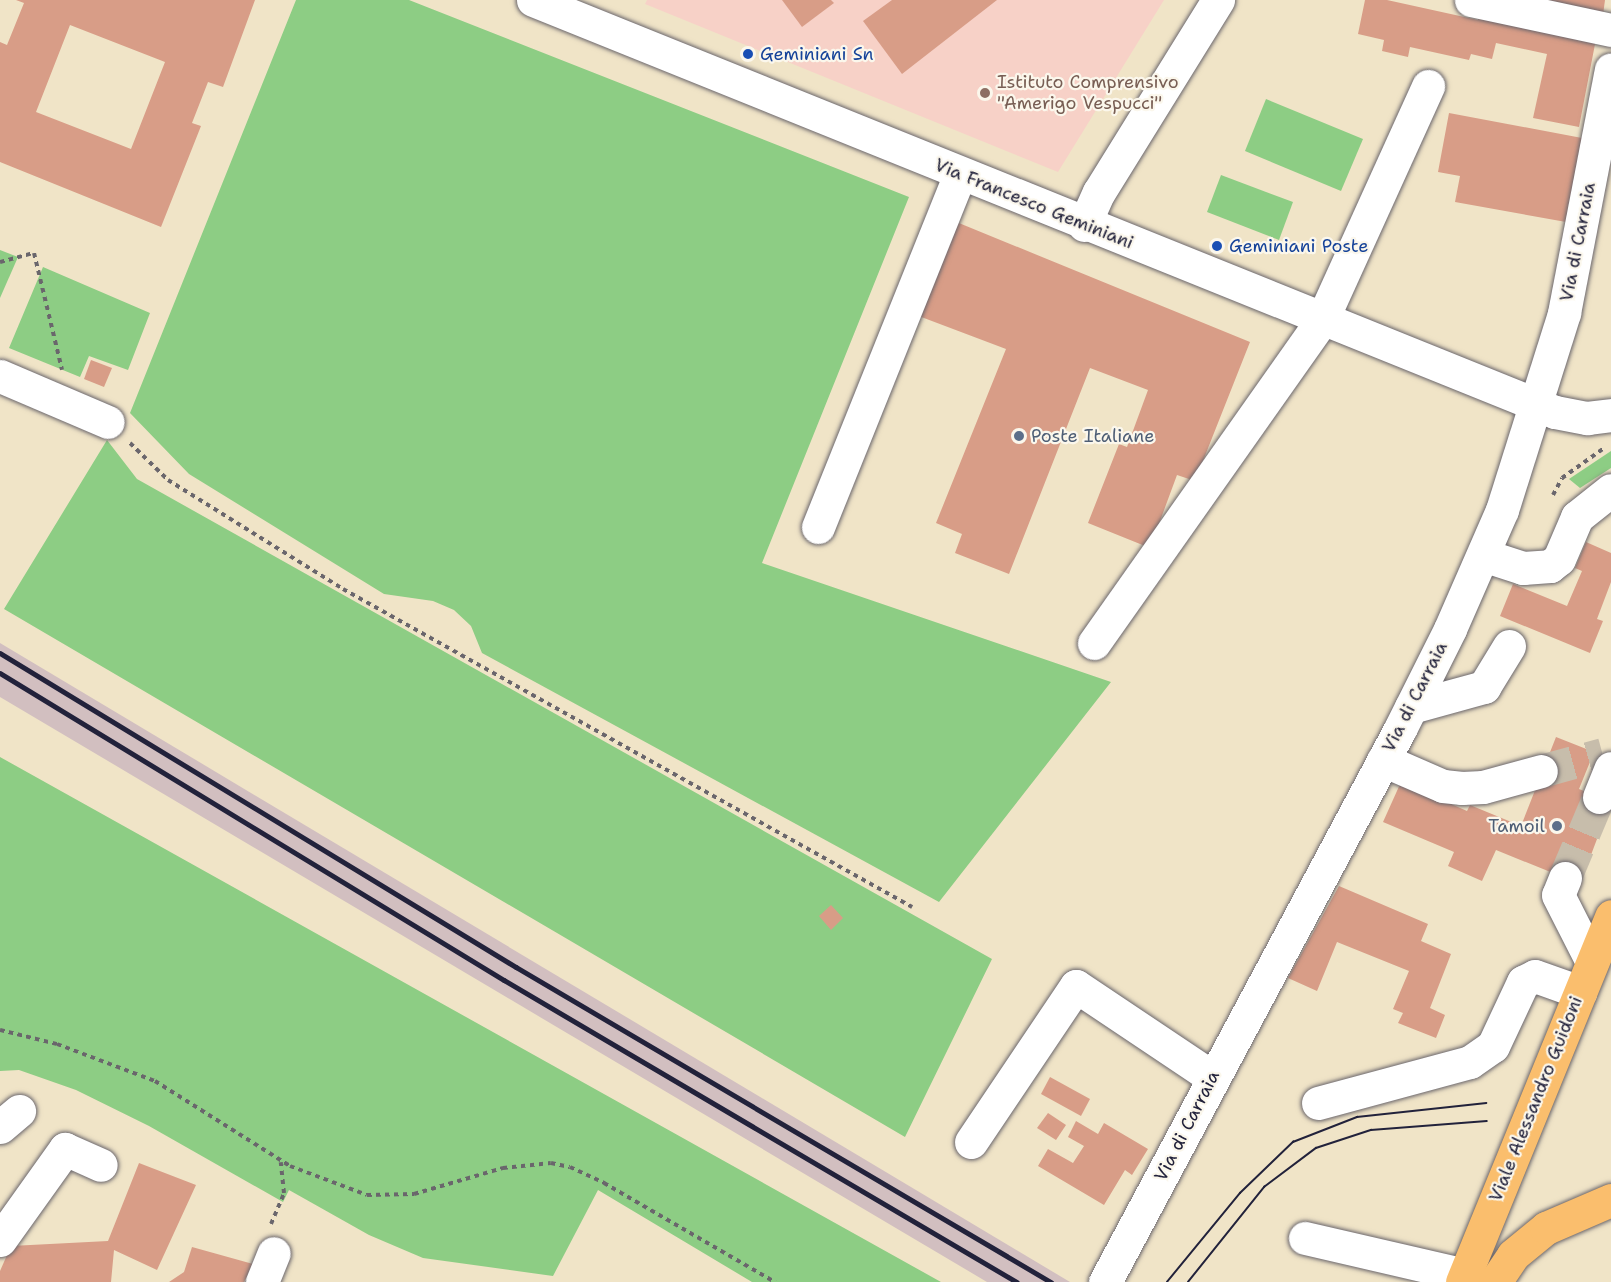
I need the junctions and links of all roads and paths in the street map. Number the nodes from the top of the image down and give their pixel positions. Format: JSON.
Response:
{"nodes":[{"id":1,"x":533,"y":0,"type":"edge"},
{"id":2,"x":1218,"y":0,"type":"edge"},
{"id":3,"x":1472,"y":0,"type":"edge"},
{"id":4,"x":1508,"y":4,"type":"edge"},
{"id":5,"x":1611,"y":30,"type":"edge"},
{"id":6,"x":1611,"y":69,"type":"edge"},
{"id":7,"x":1428,"y":86,"type":"dead end"},
{"id":8,"x":960,"y":174,"type":"junction"},
{"id":9,"x":1084,"y":225,"type":"junction"},
{"id":10,"x":0,"y":262,"type":"edge"},
{"id":11,"x":1322,"y":320,"type":"junction"},
{"id":12,"x":0,"y":376,"type":"edge"},
{"id":13,"x":64,"y":377,"type":"dead end"},
{"id":14,"x":1536,"y":404,"type":"junction"},
{"id":15,"x":1611,"y":415,"type":"edge"},
{"id":16,"x":108,"y":422,"type":"joint"},
{"id":17,"x":1611,"y":490,"type":"edge"},
{"id":18,"x":818,"y":526,"type":"dead end"},
{"id":19,"x":1483,"y":555,"type":"junction"},
{"id":20,"x":1094,"y":643,"type":"dead end"},
{"id":21,"x":1509,"y":646,"type":"dead end"},
{"id":22,"x":1411,"y":707,"type":"junction"},
{"id":23,"x":1383,"y":760,"type":"junction"},
{"id":24,"x":1541,"y":771,"type":"tunnel mouth"},
{"id":25,"x":1565,"y":878,"type":"tunnel mouth"},
{"id":26,"x":912,"y":907,"type":"dead end"},
{"id":27,"x":1611,"y":916,"type":"edge"},
{"id":28,"x":1592,"y":962,"type":"junction"},
{"id":29,"x":1580,"y":992,"type":"junction"},
{"id":30,"x":0,"y":1030,"type":"edge"},
{"id":31,"x":1212,"y":1077,"type":"junction"},
{"id":32,"x":1318,"y":1103,"type":"dead end"},
{"id":33,"x":971,"y":1142,"type":"dead end"},
{"id":34,"x":281,"y":1161,"type":"junction"},
{"id":35,"x":101,"y":1165,"type":"dead end"},
{"id":36,"x":1611,"y":1200,"type":"edge"},
{"id":37,"x":1305,"y":1238,"type":"dead end"},
{"id":38,"x":0,"y":1240,"type":"edge"},
{"id":39,"x":268,"y":1268,"type":"edge"},
{"id":40,"x":1474,"y":1280,"type":"edge"},
{"id":41,"x":775,"y":1282,"type":"edge"},
{"id":42,"x":1105,"y":1282,"type":"edge"}],
"edges":[{"from":1,"to":8,"type":"street","name":"Via Francesco Geminiani"},
{"from":2,"to":9,"type":"street"},
{"from":3,"to":4,"type":"street"},
{"from":4,"to":5,"type":"street"},
{"from":6,"to":14,"type":"street","name":"Via di Carraia"},
{"from":7,"to":11,"type":"street"},
{"from":8,"to":9,"type":"street","name":"Via Francesco Geminiani"},
{"from":8,"to":18,"type":"street"},
{"from":9,"to":11,"type":"street","name":"Via Francesco Geminiani"},
{"from":10,"to":13,"type":"path"},
{"from":11,"to":14,"type":"street","name":"Via Francesco Geminiani"},
{"from":11,"to":20,"type":"street"},
{"from":12,"to":16,"type":"street"},
{"from":14,"to":15,"type":"street","name":"Via Francesco Geminiani"},
{"from":14,"to":19,"type":"street","name":"Via di Carraia"},
{"from":16,"to":26,"type":"path"},
{"from":17,"to":19,"type":"street"},
{"from":19,"to":22,"type":"street","name":"Via di Carraia"},
{"from":21,"to":22,"type":"street"},
{"from":22,"to":23,"type":"street","name":"Via di Carraia"},
{"from":23,"to":24,"type":"street"},
{"from":23,"to":31,"type":"street","name":"Via di Carraia"},
{"from":25,"to":28,"type":"street"},
{"from":27,"to":28,"type":"main road","name":"Viale Alessandro Guidoni"},
{"from":28,"to":29,"type":"main road","name":"Viale Alessandro Guidoni"},
{"from":29,"to":32,"type":"street"},
{"from":29,"to":40,"type":"main road","name":"Viale Alessandro Guidoni"},
{"from":30,"to":34,"type":"path"},
{"from":31,"to":33,"type":"street"},
{"from":31,"to":42,"type":"street","name":"Via di Carraia"},
{"from":34,"to":39,"type":"path"},
{"from":34,"to":41,"type":"path"},
{"from":35,"to":38,"type":"street"},
{"from":36,"to":40,"type":"main road"},
{"from":37,"to":40,"type":"street"}]}
